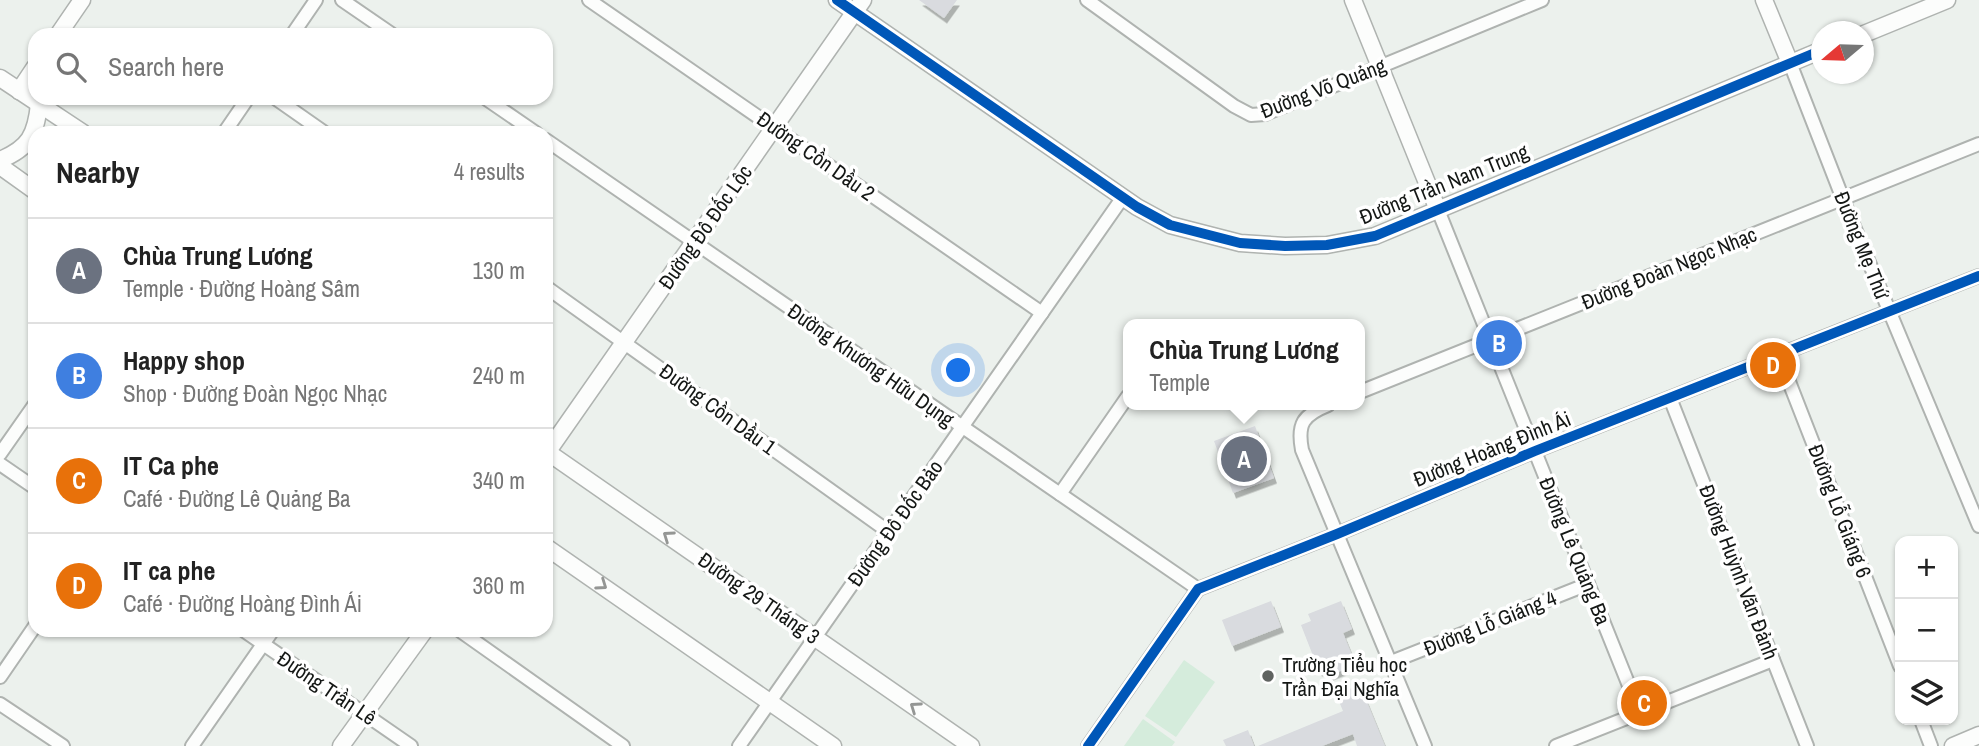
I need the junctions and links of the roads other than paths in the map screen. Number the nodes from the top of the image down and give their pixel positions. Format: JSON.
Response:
{"nodes":[{"id":1,"x":82,"y":0,"type":"edge"},
{"id":2,"x":316,"y":0,"type":"edge"},
{"id":3,"x":342,"y":0,"type":"edge"},
{"id":4,"x":589,"y":0,"type":"edge"},
{"id":5,"x":837,"y":0,"type":"edge"},
{"id":6,"x":1087,"y":0,"type":"edge"},
{"id":7,"x":1353,"y":0,"type":"edge"},
{"id":8,"x":1542,"y":0,"type":"edge"},
{"id":9,"x":1765,"y":0,"type":"edge"},
{"id":10,"x":1947,"y":0,"type":"edge"},
{"id":11,"x":859,"y":6,"type":"edge"},
{"id":12,"x":63,"y":28,"type":"edge"},
{"id":13,"x":297,"y":28,"type":"edge"},
{"id":14,"x":383,"y":28,"type":"edge"},
{"id":15,"x":1874,"y":30,"type":"edge"},
{"id":16,"x":1811,"y":55,"type":"edge"},
{"id":17,"x":1790,"y":63,"type":"junction"},
{"id":18,"x":1380,"y":66,"type":"junction"},
{"id":19,"x":28,"y":71,"type":"edge"},
{"id":20,"x":6,"y":84,"type":"edge"},
{"id":21,"x":28,"y":97,"type":"edge"},
{"id":22,"x":39,"y":105,"type":"edge"},
{"id":23,"x":41,"y":105,"type":"edge"},
{"id":24,"x":243,"y":105,"type":"edge"},
{"id":25,"x":285,"y":105,"type":"edge"},
{"id":26,"x":495,"y":105,"type":"edge"},
{"id":27,"x":36,"y":126,"type":"edge"},
{"id":28,"x":72,"y":126,"type":"edge"},
{"id":29,"x":229,"y":126,"type":"edge"},
{"id":30,"x":315,"y":126,"type":"edge"},
{"id":31,"x":526,"y":126,"type":"edge"},
{"id":32,"x":774,"y":127,"type":"junction"},
{"id":33,"x":28,"y":142,"type":"edge"},
{"id":34,"x":1979,"y":144,"type":"edge"},
{"id":35,"x":553,"y":145,"type":"edge"},
{"id":36,"x":0,"y":160,"type":"edge"},
{"id":37,"x":0,"y":166,"type":"edge"},
{"id":38,"x":28,"y":186,"type":"edge"},
{"id":39,"x":1123,"y":197,"type":"junction"},
{"id":40,"x":1842,"y":199,"type":"junction"},
{"id":41,"x":1438,"y":210,"type":"junction"},
{"id":42,"x":694,"y":241,"type":"junction"},
{"id":43,"x":1979,"y":276,"type":"edge"},
{"id":44,"x":553,"y":293,"type":"edge"},
{"id":45,"x":1889,"y":312,"type":"junction"},
{"id":46,"x":1042,"y":313,"type":"junction"},
{"id":47,"x":1490,"y":340,"type":"junction"},
{"id":48,"x":624,"y":342,"type":"junction"},
{"id":49,"x":1779,"y":356,"type":"junction"},
{"id":50,"x":1365,"y":390,"type":"edge"},
{"id":51,"x":1670,"y":398,"type":"junction"},
{"id":52,"x":1123,"y":405,"type":"edge"},
{"id":53,"x":1317,"y":410,"type":"edge"},
{"id":54,"x":28,"y":414,"type":"edge"},
{"id":55,"x":962,"y":428,"type":"junction"},
{"id":56,"x":553,"y":442,"type":"edge"},
{"id":57,"x":1535,"y":451,"type":"junction"},
{"id":58,"x":0,"y":454,"type":"edge"},
{"id":59,"x":553,"y":457,"type":"edge"},
{"id":60,"x":0,"y":464,"type":"edge"},
{"id":61,"x":28,"y":483,"type":"edge"},
{"id":62,"x":1060,"y":494,"type":"junction"},
{"id":63,"x":1979,"y":526,"type":"edge"},
{"id":64,"x":889,"y":532,"type":"junction"},
{"id":65,"x":1337,"y":534,"type":"junction"},
{"id":66,"x":553,"y":552,"type":"edge"},
{"id":67,"x":1588,"y":584,"type":"junction"},
{"id":68,"x":1198,"y":589,"type":"junction"},
{"id":69,"x":28,"y":636,"type":"edge"},
{"id":70,"x":254,"y":637,"type":"edge"},
{"id":71,"x":268,"y":637,"type":"edge"},
{"id":72,"x":420,"y":637,"type":"edge"},
{"id":73,"x":468,"y":637,"type":"edge"},
{"id":74,"x":815,"y":638,"type":"junction"},
{"id":75,"x":264,"y":644,"type":"junction"},
{"id":76,"x":1773,"y":660,"type":"junction"},
{"id":77,"x":1391,"y":662,"type":"junction"},
{"id":78,"x":1898,"y":662,"type":"edge"},
{"id":79,"x":0,"y":677,"type":"edge"},
{"id":80,"x":770,"y":702,"type":"junction"},
{"id":81,"x":0,"y":704,"type":"edge"},
{"id":82,"x":364,"y":713,"type":"junction"},
{"id":83,"x":1640,"y":713,"type":"junction"},
{"id":84,"x":1923,"y":725,"type":"edge"},
{"id":85,"x":1979,"y":736,"type":"edge"},
{"id":86,"x":63,"y":746,"type":"edge"},
{"id":87,"x":192,"y":746,"type":"edge"},
{"id":88,"x":341,"y":746,"type":"edge"},
{"id":89,"x":411,"y":746,"type":"edge"},
{"id":90,"x":623,"y":746,"type":"edge"},
{"id":91,"x":739,"y":746,"type":"edge"},
{"id":92,"x":833,"y":746,"type":"edge"},
{"id":93,"x":971,"y":746,"type":"edge"},
{"id":94,"x":1088,"y":746,"type":"edge"},
{"id":95,"x":1426,"y":746,"type":"edge"},
{"id":96,"x":1556,"y":746,"type":"edge"},
{"id":97,"x":1807,"y":746,"type":"edge"},
{"id":98,"x":1931,"y":746,"type":"edge"},
{"id":99,"x":1953,"y":746,"type":"edge"}],
"edges":[{"from":1,"to":12,"type":"street"},
{"from":2,"to":13,"type":"street"},
{"from":3,"to":14,"type":"street"},
{"from":4,"to":32,"type":"street","name":"Đường Cồn Dầu 2"},
{"from":5,"to":11,"type":"street","name":"Đường Trần Nam Trung"},
{"from":6,"to":18,"type":"street","name":"Đường Võ Quảng"},
{"from":7,"to":18,"type":"street","name":"Đường Lê Quảng Ba"},
{"from":8,"to":18,"type":"street","name":"Đường Võ Quảng"},
{"from":9,"to":17,"type":"street","name":"Đường Mẹ Thứ"},
{"from":10,"to":15,"type":"street"},
{"from":11,"to":32,"type":"street","name":"Đường Đô Đốc Lộc"},
{"from":11,"to":39,"type":"street","name":"Đường Trần Nam Trung"},
{"from":16,"to":17,"type":"street","name":"Đường Trần Nam Trung"},
{"from":17,"to":40,"type":"street","name":"Đường Mẹ Thứ"},
{"from":17,"to":41,"type":"street","name":"Đường Trần Nam Trung"},
{"from":18,"to":41,"type":"street","name":"Đường Lê Quảng Ba"},
{"from":19,"to":20,"type":"street"},
{"from":20,"to":21,"type":"street"},
{"from":22,"to":27,"type":"street"},
{"from":23,"to":28,"type":"street"},
{"from":24,"to":29,"type":"street"},
{"from":25,"to":30,"type":"street"},
{"from":26,"to":31,"type":"street"},
{"from":32,"to":42,"type":"street","name":"Đường Đô Đốc Lộc"},
{"from":32,"to":46,"type":"street","name":"Đường Cồn Dầu 2"},
{"from":33,"to":36,"type":"street"},
{"from":34,"to":40,"type":"street","name":"Đường Đoàn Ngọc Nhạc"},
{"from":35,"to":42,"type":"street","name":"Đường Khương Hữu Dụng"},
{"from":37,"to":38,"type":"street"},
{"from":39,"to":41,"type":"street","name":"Đường Trần Nam Trung"},
{"from":39,"to":46,"type":"street","name":"Đường Đô Đốc Bảo"},
{"from":40,"to":45,"type":"street","name":"Đường Mẹ Thứ"},
{"from":40,"to":47,"type":"street","name":"Đường Đoàn Ngọc Nhạc"},
{"from":41,"to":47,"type":"street","name":"Đường Lê Quảng Ba"},
{"from":42,"to":48,"type":"street","name":"Đường Đô Đốc Lộc"},
{"from":42,"to":55,"type":"street","name":"Đường Khương Hữu Dụng"},
{"from":43,"to":45,"type":"street","name":"Đường Hoàng Đình Ái"},
{"from":44,"to":48,"type":"street","name":"Đường Cồn Dầu 1"},
{"from":45,"to":49,"type":"street","name":"Đường Hoàng Đình Ái"},
{"from":45,"to":63,"type":"street","name":"Đường Mẹ Thứ"},
{"from":46,"to":55,"type":"street","name":"Đường Đô Đốc Bảo"},
{"from":47,"to":50,"type":"street","name":"Đường Đoàn Ngọc Nhạc"},
{"from":47,"to":57,"type":"street","name":"Đường Lê Quảng Ba"},
{"from":48,"to":56,"type":"street","name":"Đường Đô Đốc Lộc"},
{"from":48,"to":64,"type":"street","name":"Đường Cồn Dầu 1"},
{"from":49,"to":51,"type":"street","name":"Đường Hoàng Đình Ái"},
{"from":49,"to":78,"type":"street","name":"Đường Lỗ Giáng 6"},
{"from":51,"to":57,"type":"street","name":"Đường Hoàng Đình Ái"},
{"from":51,"to":76,"type":"street","name":"Đường Huỳnh Văn Đảnh"},
{"from":52,"to":62,"type":"street"},
{"from":53,"to":65,"type":"street"},
{"from":54,"to":58,"type":"street"},
{"from":55,"to":62,"type":"street","name":"Đường Khương Hữu Dụng"},
{"from":55,"to":64,"type":"street","name":"Đường Đô Đốc Bảo"},
{"from":57,"to":65,"type":"street","name":"Đường Hoàng Đình Ái"},
{"from":57,"to":67,"type":"street","name":"Đường Lê Quảng Ba"},
{"from":74,"to":59,"type":"street","name":"Đường 29 Tháng 3","one_way":true},
{"from":60,"to":61,"type":"street"},
{"from":62,"to":68,"type":"street","name":"Đường Khương Hữu Dụng"},
{"from":64,"to":74,"type":"street","name":"Đường Đô Đốc Bảo"},
{"from":65,"to":68,"type":"street","name":"Đường Hoàng Đình Ái"},
{"from":65,"to":77,"type":"street"},
{"from":66,"to":80,"type":"street","one_way":true},
{"from":67,"to":77,"type":"street","name":"Đường Lỗ Giáng 4"},
{"from":67,"to":83,"type":"street","name":"Đường Lê Quảng Ba"},
{"from":68,"to":94,"type":"street"},
{"from":69,"to":79,"type":"street"},
{"from":70,"to":75,"type":"street","name":"Đường Trần Lê"},
{"from":71,"to":75,"type":"street"},
{"from":72,"to":82,"type":"street"},
{"from":73,"to":90,"type":"street"},
{"from":74,"to":80,"type":"street","name":"Đường Đô Đốc Bảo"},
{"from":93,"to":74,"type":"street","name":"Đường 29 Tháng 3","one_way":true},
{"from":75,"to":82,"type":"street","name":"Đường Trần Lê"},
{"from":75,"to":87,"type":"street"},
{"from":76,"to":83,"type":"street"},
{"from":76,"to":97,"type":"street","name":"Đường Huỳnh Văn Đảnh"},
{"from":77,"to":95,"type":"street"},
{"from":80,"to":91,"type":"street","name":"Đường Đô Đốc Bảo"},
{"from":80,"to":92,"type":"street"},
{"from":81,"to":86,"type":"street"},
{"from":82,"to":88,"type":"street"},
{"from":82,"to":89,"type":"street","name":"Đường Trần Lê"},
{"from":83,"to":96,"type":"street"},
{"from":84,"to":98,"type":"street"},
{"from":85,"to":99,"type":"street"}]}
